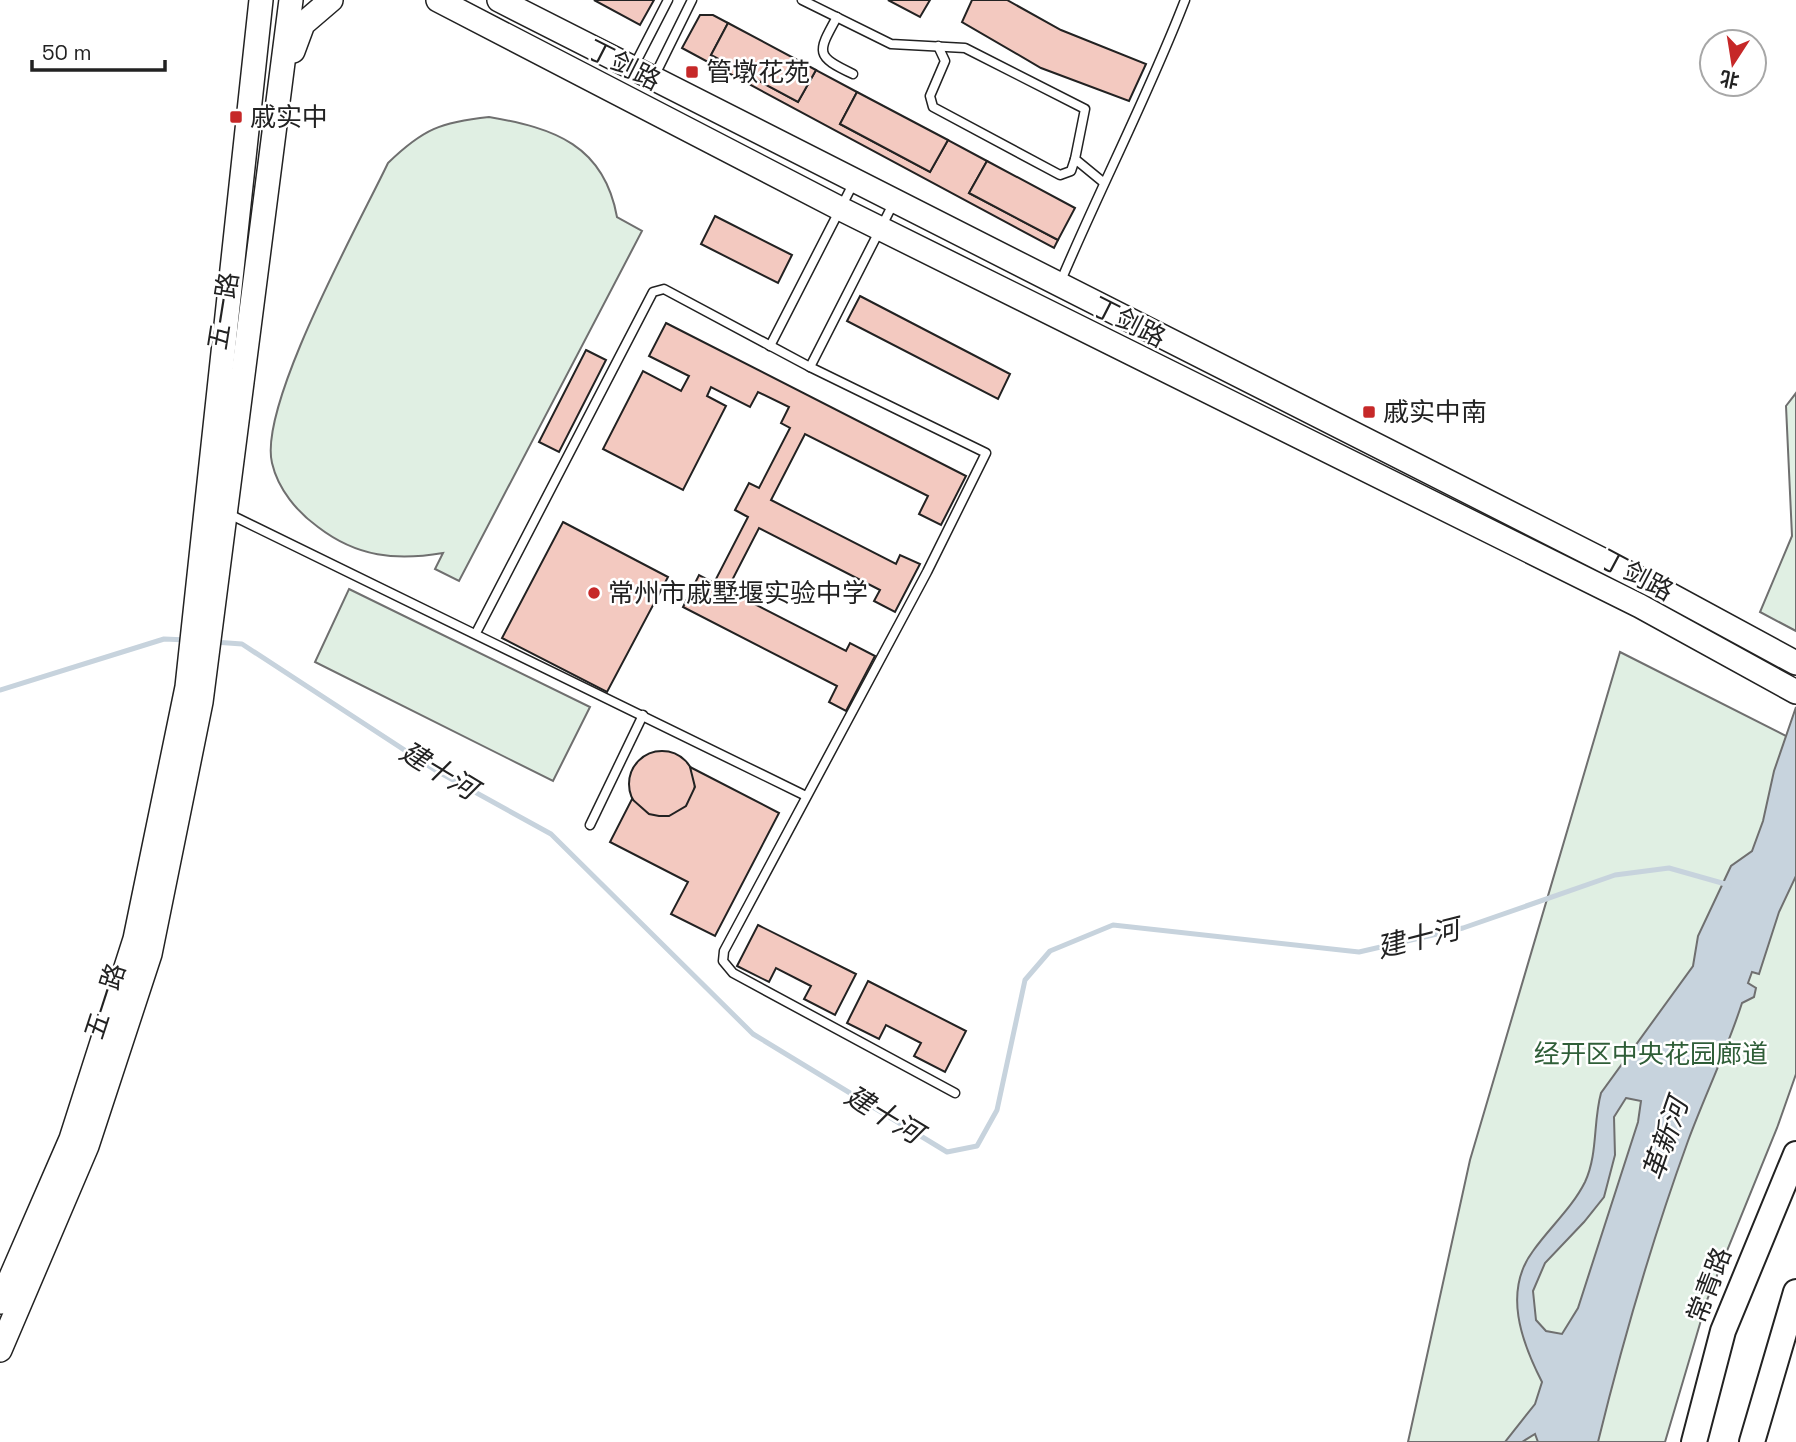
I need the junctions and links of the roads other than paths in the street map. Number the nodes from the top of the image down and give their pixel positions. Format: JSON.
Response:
{"nodes":[{"id":1,"x":261,"y":0,"type":"edge"},
{"id":2,"x":291,"y":0,"type":"edge"},
{"id":3,"x":331,"y":0,"type":"edge"},
{"id":4,"x":438,"y":0,"type":"edge"},
{"id":5,"x":499,"y":0,"type":"edge"},
{"id":6,"x":668,"y":0,"type":"edge"},
{"id":7,"x":692,"y":0,"type":"edge"},
{"id":8,"x":802,"y":0,"type":"edge"},
{"id":9,"x":1185,"y":0,"type":"edge"},
{"id":10,"x":837,"y":17,"type":"junction"},
{"id":11,"x":938,"y":46,"type":"junction"},
{"id":12,"x":642,"y":74,"type":"junction"},
{"id":13,"x":853,"y":74,"type":"dead end"},
{"id":14,"x":281,"y":88,"type":"junction"},
{"id":15,"x":1075,"y":159,"type":"junction"},
{"id":16,"x":854,"y":182,"type":"junction"},
{"id":17,"x":1103,"y":182,"type":"junction"},
{"id":18,"x":894,"y":202,"type":"junction"},
{"id":19,"x":841,"y":209,"type":"junction"},
{"id":20,"x":881,"y":229,"type":"junction"},
{"id":21,"x":1058,"y":285,"type":"junction"},
{"id":22,"x":770,"y":346,"type":"junction"},
{"id":23,"x":810,"y":367,"type":"junction"},
{"id":24,"x":225,"y":512,"type":"junction"},
{"id":25,"x":202,"y":629,"type":"junction"},
{"id":26,"x":476,"y":633,"type":"junction"},
{"id":27,"x":199,"y":653,"type":"junction"},
{"id":28,"x":1796,"y":663,"type":"edge"},
{"id":29,"x":1794,"y":691,"type":"edge"},
{"id":30,"x":643,"y":715,"type":"junction"},
{"id":31,"x":806,"y":796,"type":"junction"},
{"id":32,"x":590,"y":825,"type":"dead end"},
{"id":33,"x":955,"y":1093,"type":"dead end"},
{"id":34,"x":1796,"y":1154,"type":"edge"},
{"id":35,"x":1796,"y":1292,"type":"edge"},
{"id":36,"x":0,"y":1302,"type":"edge"},
{"id":37,"x":0,"y":1350,"type":"edge"},
{"id":38,"x":1694,"y":1442,"type":"edge"},
{"id":39,"x":1752,"y":1442,"type":"edge"}],
"edges":[{"from":1,"to":25,"type":"main road","name":"五一路"},
{"from":2,"to":14,"type":"main road","name":"五一路"},
{"from":3,"to":14,"type":"main road"},
{"from":4,"to":19,"type":"main road","name":"丁剑路"},
{"from":5,"to":12,"type":"main road","name":"丁剑路"},
{"from":6,"to":12,"type":"lane"},
{"from":7,"to":12,"type":"lane"},
{"from":8,"to":10,"type":"lane"},
{"from":9,"to":17,"type":"lane"},
{"from":10,"to":11,"type":"lane"},
{"from":10,"to":13,"type":"lane"},
{"from":11,"to":15,"type":"lane"},
{"from":11,"to":15,"type":"lane"},
{"from":12,"to":16,"type":"main road","name":"丁剑路"},
{"from":14,"to":24,"type":"main road","name":"五一路"},
{"from":15,"to":17,"type":"lane"},
{"from":16,"to":18,"type":"main road","name":"丁剑路"},
{"from":16,"to":19,"type":"lane"},
{"from":17,"to":21,"type":"lane"},
{"from":18,"to":20,"type":"lane"},
{"from":18,"to":21,"type":"main road","name":"丁剑路"},
{"from":19,"to":20,"type":"main road","name":"丁剑路"},
{"from":19,"to":22,"type":"lane"},
{"from":20,"to":23,"type":"lane"},
{"from":20,"to":29,"type":"main road","name":"丁剑路"},
{"from":21,"to":28,"type":"main road","name":"丁剑路"},
{"from":22,"to":23,"type":"lane"},
{"from":22,"to":26,"type":"lane"},
{"from":23,"to":31,"type":"lane"},
{"from":24,"to":25,"type":"main road","name":"五一路"},
{"from":24,"to":26,"type":"lane"},
{"from":25,"to":27,"type":"main road"},
{"from":26,"to":30,"type":"lane"},
{"from":27,"to":36,"type":"main road","name":"五一路"},
{"from":27,"to":37,"type":"main road","name":"五一路"},
{"from":30,"to":31,"type":"lane"},
{"from":30,"to":32,"type":"lane"},
{"from":31,"to":33,"type":"lane"},
{"from":34,"to":38,"type":"main road","name":"常青路"},
{"from":35,"to":39,"type":"main road"}]}
